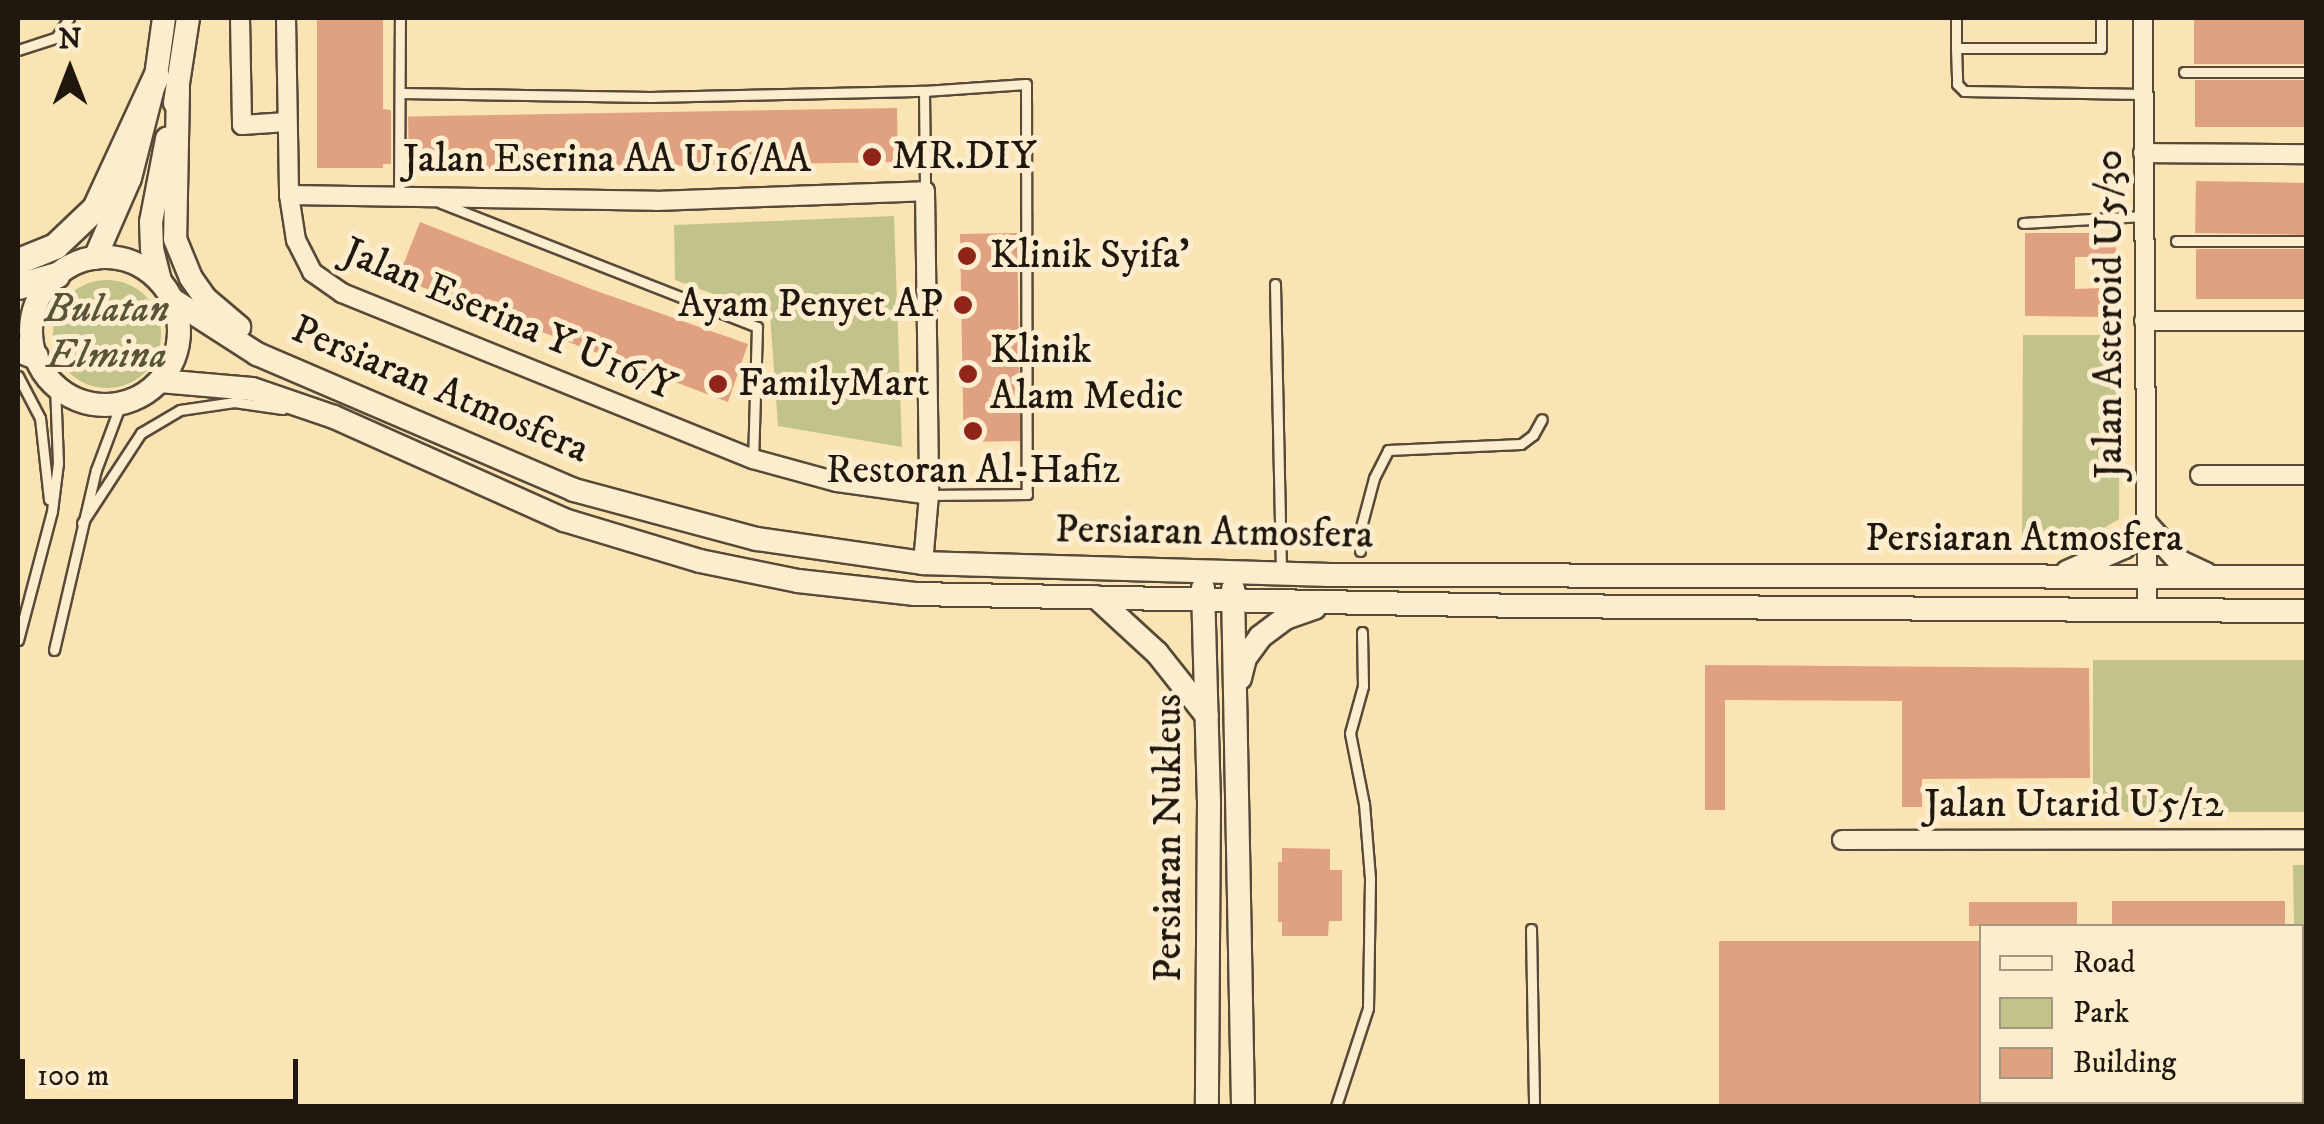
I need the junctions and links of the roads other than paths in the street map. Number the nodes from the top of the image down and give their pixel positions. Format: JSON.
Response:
{"nodes":[{"id":1,"x":69,"y":18,"type":"edge"},
{"id":2,"x":164,"y":18,"type":"edge"},
{"id":3,"x":188,"y":18,"type":"edge"},
{"id":4,"x":240,"y":18,"type":"edge"},
{"id":5,"x":286,"y":18,"type":"edge"},
{"id":6,"x":400,"y":18,"type":"edge"},
{"id":7,"x":1956,"y":18,"type":"edge"},
{"id":8,"x":2101,"y":18,"type":"edge"},
{"id":9,"x":2143,"y":18,"type":"edge"},
{"id":10,"x":1956,"y":48,"type":"junction"},
{"id":11,"x":18,"y":50,"type":"edge"},
{"id":12,"x":2184,"y":72,"type":"dead end"},
{"id":13,"x":2306,"y":72,"type":"edge"},
{"id":14,"x":156,"y":76,"type":"junction"},
{"id":15,"x":178,"y":90,"type":"junction"},
{"id":16,"x":924,"y":91,"type":"junction"},
{"id":17,"x":401,"y":94,"type":"junction"},
{"id":18,"x":2144,"y":94,"type":"junction"},
{"id":19,"x":287,"y":122,"type":"junction"},
{"id":20,"x":2144,"y":153,"type":"junction"},
{"id":21,"x":2306,"y":154,"type":"edge"},
{"id":22,"x":925,"y":191,"type":"junction"},
{"id":23,"x":289,"y":195,"type":"junction"},
{"id":24,"x":398,"y":197,"type":"junction"},
{"id":25,"x":426,"y":197,"type":"junction"},
{"id":26,"x":2144,"y":216,"type":"junction"},
{"id":27,"x":2024,"y":223,"type":"dead end"},
{"id":28,"x":2176,"y":241,"type":"dead end"},
{"id":29,"x":2306,"y":241,"type":"edge"},
{"id":30,"x":94,"y":258,"type":"junction"},
{"id":31,"x":18,"y":261,"type":"edge"},
{"id":32,"x":56,"y":276,"type":"junction"},
{"id":33,"x":1274,"y":284,"type":"dead end"},
{"id":34,"x":18,"y":286,"type":"edge"},
{"id":35,"x":166,"y":290,"type":"junction"},
{"id":36,"x":2144,"y":321,"type":"junction"},
{"id":37,"x":2306,"y":321,"type":"edge"},
{"id":38,"x":26,"y":352,"type":"edge"},
{"id":39,"x":18,"y":376,"type":"edge"},
{"id":40,"x":160,"y":381,"type":"junction"},
{"id":41,"x":55,"y":386,"type":"junction"},
{"id":42,"x":366,"y":399,"type":"junction"},
{"id":43,"x":121,"y":403,"type":"junction"},
{"id":44,"x":334,"y":417,"type":"junction"},
{"id":45,"x":1542,"y":419,"type":"dead end"},
{"id":46,"x":753,"y":459,"type":"junction"},
{"id":47,"x":2200,"y":476,"type":"dead end"},
{"id":48,"x":2306,"y":476,"type":"edge"},
{"id":49,"x":929,"y":495,"type":"junction"},
{"id":50,"x":51,"y":518,"type":"junction"},
{"id":51,"x":82,"y":523,"type":"junction"},
{"id":52,"x":2146,"y":524,"type":"junction"},
{"id":53,"x":1360,"y":551,"type":"dead end"},
{"id":54,"x":923,"y":563,"type":"junction"},
{"id":55,"x":1202,"y":570,"type":"junction"},
{"id":56,"x":1233,"y":570,"type":"junction"},
{"id":57,"x":1281,"y":572,"type":"junction"},
{"id":58,"x":2055,"y":576,"type":"junction"},
{"id":59,"x":2146,"y":577,"type":"junction"},
{"id":60,"x":2213,"y":577,"type":"junction"},
{"id":61,"x":2306,"y":577,"type":"edge"},
{"id":62,"x":1096,"y":597,"type":"junction"},
{"id":63,"x":1204,"y":600,"type":"junction"},
{"id":64,"x":1233,"y":600,"type":"junction"},
{"id":65,"x":1331,"y":603,"type":"junction"},
{"id":66,"x":2148,"y":610,"type":"junction"},
{"id":67,"x":2306,"y":611,"type":"edge"},
{"id":68,"x":1362,"y":632,"type":"dead end"},
{"id":69,"x":18,"y":640,"type":"edge"},
{"id":70,"x":54,"y":650,"type":"dead end"},
{"id":71,"x":1207,"y":716,"type":"junction"},
{"id":72,"x":1232,"y":717,"type":"junction"},
{"id":73,"x":2306,"y":839,"type":"edge"},
{"id":74,"x":1842,"y":840,"type":"dead end"},
{"id":75,"x":1531,"y":929,"type":"dead end"},
{"id":76,"x":1207,"y":1106,"type":"edge"},
{"id":77,"x":1243,"y":1106,"type":"edge"},
{"id":78,"x":1336,"y":1106,"type":"edge"},
{"id":79,"x":1534,"y":1106,"type":"edge"}],
"edges":[{"from":1,"to":11,"type":"lane"},
{"from":2,"to":14,"type":"street"},
{"from":3,"to":15,"type":"street"},
{"from":4,"to":19,"type":"street"},
{"from":5,"to":19,"type":"street","name":"Jalan Eserina Y U16/Y"},
{"from":6,"to":17,"type":"lane"},
{"from":7,"to":10,"type":"lane"},
{"from":8,"to":10,"type":"lane"},
{"from":9,"to":18,"type":"street","name":"Jalan Asteroid U5/30"},
{"from":10,"to":18,"type":"lane"},
{"from":12,"to":13,"type":"lane"},
{"from":14,"to":30,"type":"street"},
{"from":14,"to":31,"type":"main road"},
{"from":15,"to":35,"type":"street"},
{"from":15,"to":42,"type":"street"},
{"from":16,"to":17,"type":"lane"},
{"from":16,"to":22,"type":"lane"},
{"from":16,"to":49,"type":"lane"},
{"from":17,"to":24,"type":"lane"},
{"from":18,"to":20,"type":"street","name":"Jalan Asteroid U5/30"},
{"from":19,"to":23,"type":"street","name":"Jalan Eserina Y U16/Y"},
{"from":20,"to":21,"type":"street"},
{"from":20,"to":26,"type":"street","name":"Jalan Asteroid U5/30"},
{"from":22,"to":25,"type":"street","name":"Jalan Eserina AA U16/AA"},
{"from":22,"to":49,"type":"street"},
{"from":23,"to":24,"type":"street","name":"Jalan Eserina AA U16/AA"},
{"from":23,"to":46,"type":"street","name":"Jalan Eserina Y U16/Y"},
{"from":24,"to":25,"type":"street","name":"Jalan Eserina AA U16/AA"},
{"from":25,"to":46,"type":"lane"},
{"from":26,"to":27,"type":"lane"},
{"from":26,"to":36,"type":"street","name":"Jalan Asteroid U5/30"},
{"from":28,"to":29,"type":"lane"},
{"from":30,"to":32,"type":"street"},
{"from":30,"to":35,"type":"street"},
{"from":32,"to":34,"type":"main road"},
{"from":32,"to":38,"type":"street"},
{"from":33,"to":57,"type":"lane"},
{"from":35,"to":40,"type":"street"},
{"from":35,"to":42,"type":"street","name":"Persiaran Atmosfera"},
{"from":36,"to":37,"type":"street"},
{"from":36,"to":52,"type":"street","name":"Jalan Asteroid U5/30"},
{"from":38,"to":41,"type":"street"},
{"from":39,"to":50,"type":"lane"},
{"from":40,"to":43,"type":"street"},
{"from":40,"to":44,"type":"street","name":"Persiaran Atmosfera"},
{"from":41,"to":43,"type":"street"},
{"from":41,"to":50,"type":"lane"},
{"from":42,"to":54,"type":"street","name":"Persiaran Atmosfera"},
{"from":43,"to":51,"type":"lane"},
{"from":44,"to":51,"type":"lane"},
{"from":44,"to":62,"type":"street","name":"Persiaran Atmosfera"},
{"from":45,"to":53,"type":"lane"},
{"from":46,"to":49,"type":"street","name":"Jalan Eserina Y U16/Y"},
{"from":47,"to":48,"type":"street"},
{"from":49,"to":54,"type":"street"},
{"from":50,"to":69,"type":"lane"},
{"from":51,"to":70,"type":"lane"},
{"from":52,"to":58,"type":"street"},
{"from":52,"to":59,"type":"street","name":"Jalan Asteroid U5/30"},
{"from":52,"to":60,"type":"street"},
{"from":54,"to":55,"type":"street","name":"Persiaran Atmosfera"},
{"from":55,"to":56,"type":"street","name":"Persiaran Atmosfera"},
{"from":55,"to":63,"type":"street","name":"Persiaran Nukleus"},
{"from":56,"to":57,"type":"street","name":"Persiaran Atmosfera"},
{"from":56,"to":64,"type":"street","name":"Persiaran Nukleus"},
{"from":57,"to":58,"type":"street","name":"Persiaran Atmosfera"},
{"from":58,"to":59,"type":"street","name":"Persiaran Atmosfera"},
{"from":59,"to":60,"type":"street","name":"Persiaran Atmosfera"},
{"from":59,"to":66,"type":"street","name":"Jalan Asteroid U5/30"},
{"from":60,"to":61,"type":"street","name":"Persiaran Atmosfera"},
{"from":62,"to":63,"type":"street","name":"Persiaran Atmosfera"},
{"from":62,"to":71,"type":"street"},
{"from":63,"to":64,"type":"street","name":"Persiaran Atmosfera"},
{"from":63,"to":71,"type":"street","name":"Persiaran Nukleus"},
{"from":64,"to":65,"type":"street","name":"Persiaran Atmosfera"},
{"from":64,"to":72,"type":"street","name":"Persiaran Nukleus"},
{"from":65,"to":66,"type":"street","name":"Persiaran Atmosfera"},
{"from":65,"to":72,"type":"street"},
{"from":66,"to":67,"type":"street","name":"Persiaran Atmosfera"},
{"from":68,"to":78,"type":"lane"},
{"from":71,"to":76,"type":"street","name":"Persiaran Nukleus"},
{"from":72,"to":77,"type":"street","name":"Persiaran Nukleus"},
{"from":73,"to":74,"type":"street","name":"Jalan Utarid U5/12"},
{"from":75,"to":79,"type":"lane"}]}
